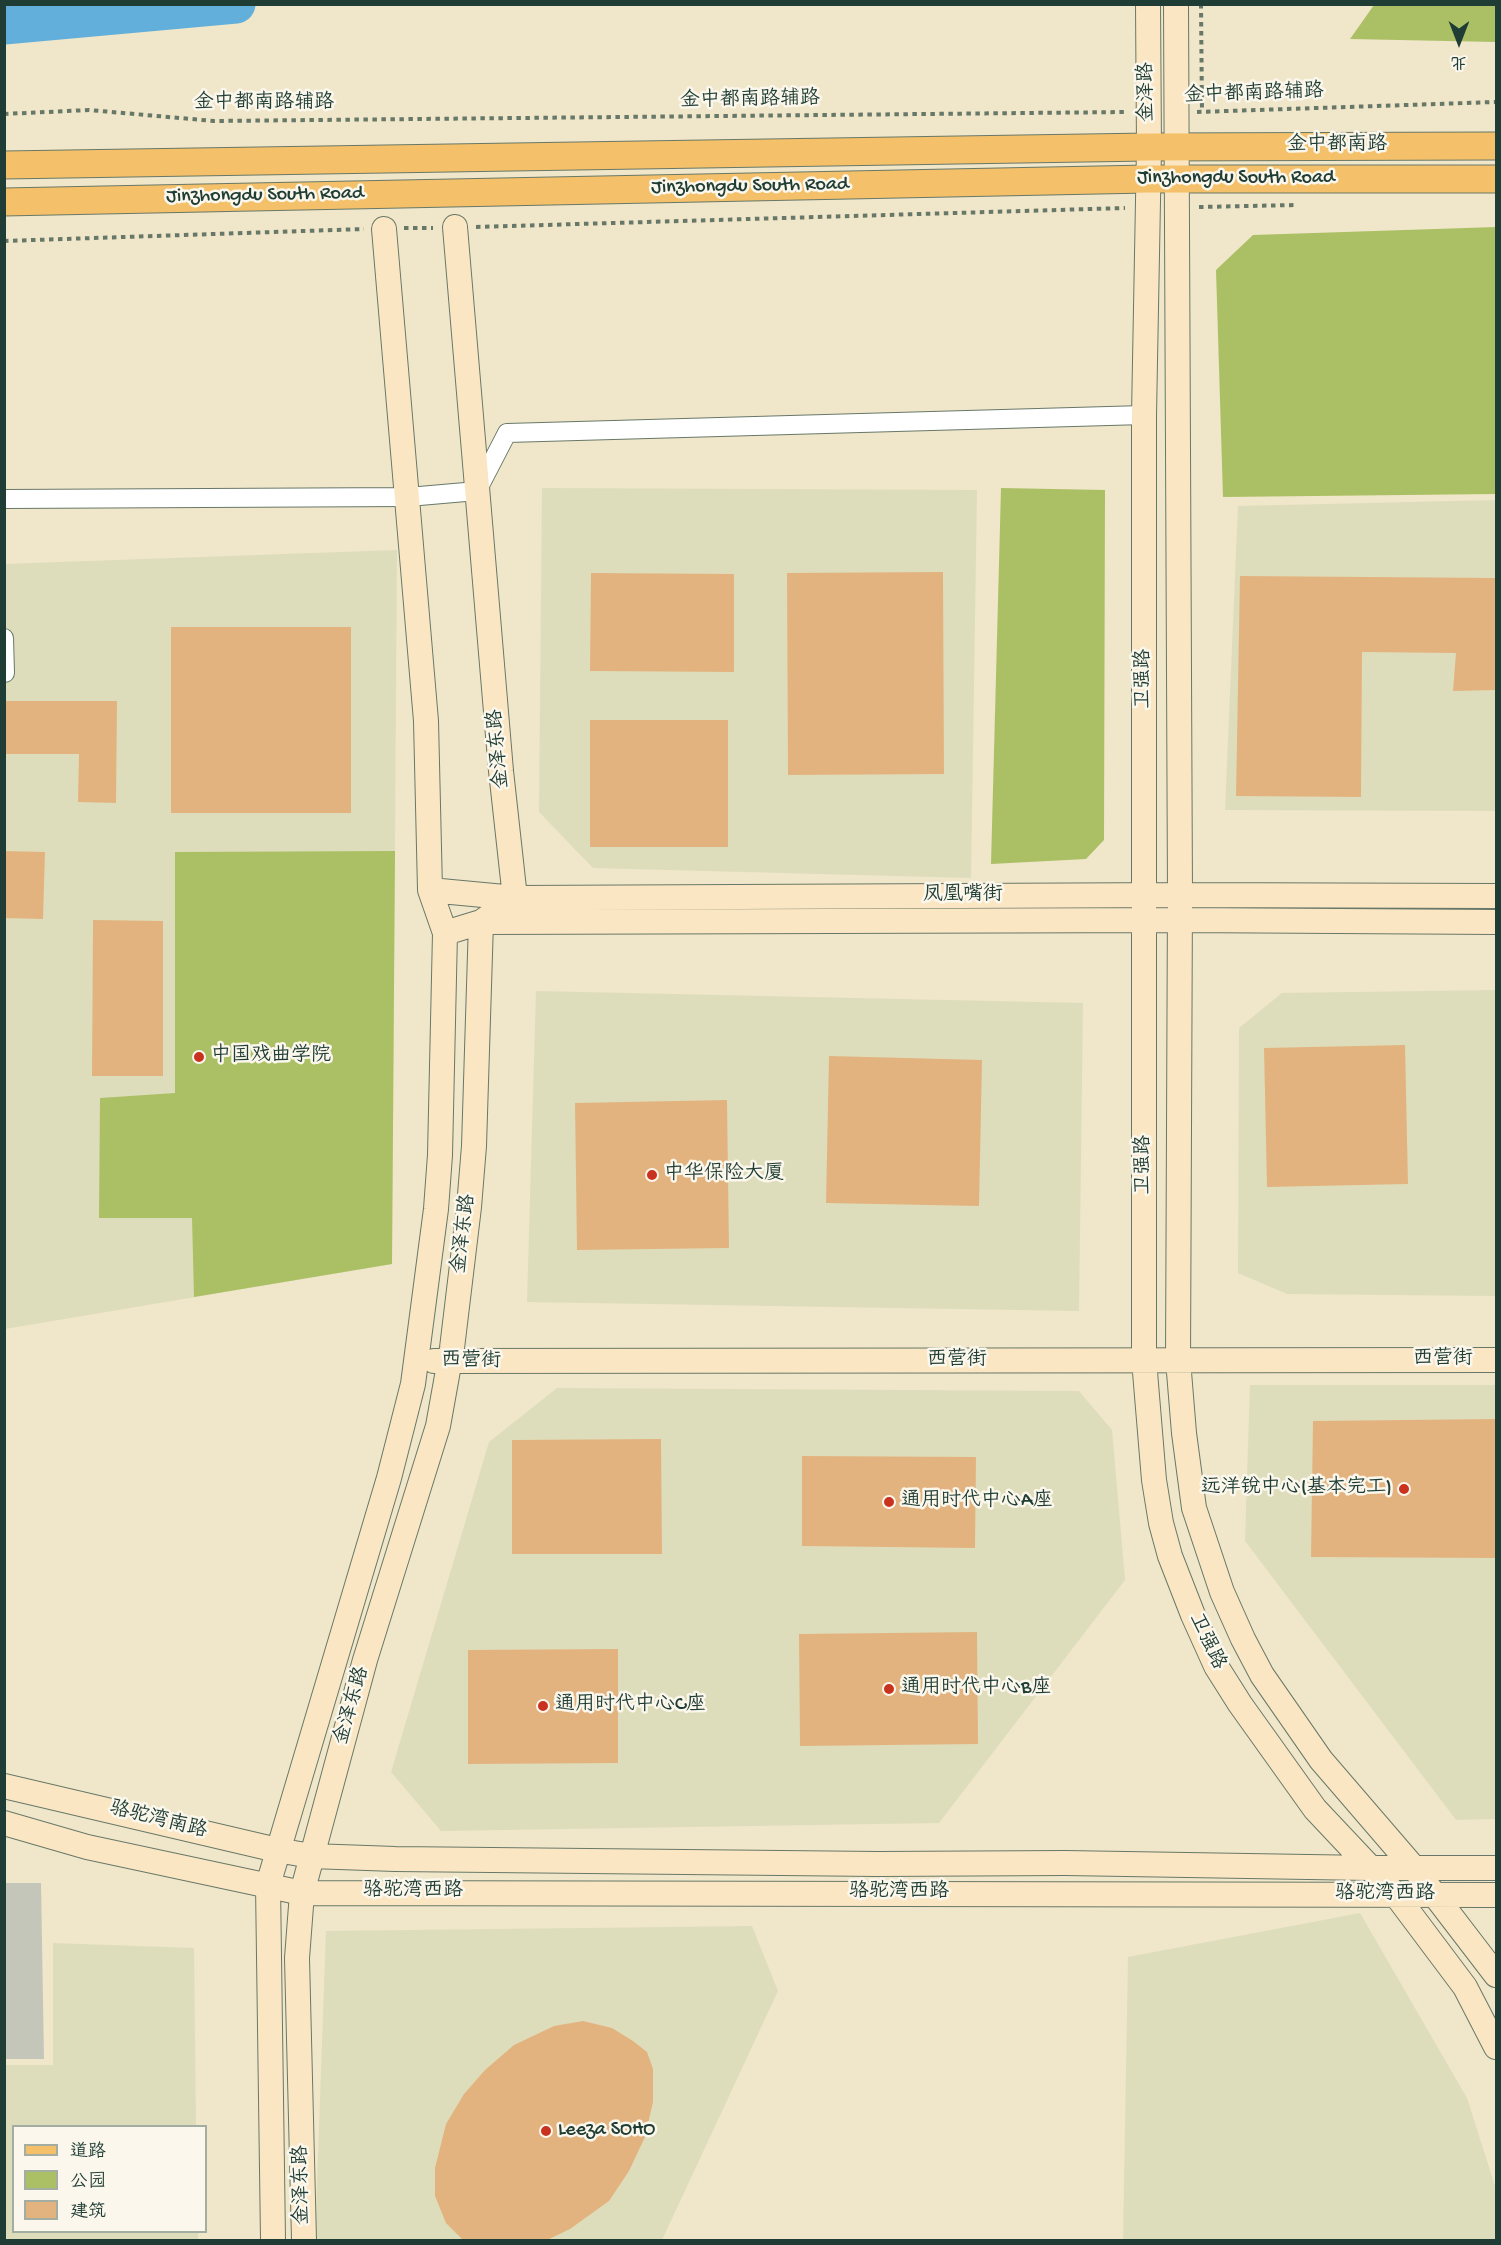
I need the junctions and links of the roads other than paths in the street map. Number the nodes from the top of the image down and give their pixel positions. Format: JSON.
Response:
{"nodes":[{"id":1,"x":1148,"y":4,"type":"edge"},
{"id":2,"x":1176,"y":4,"type":"edge"},
{"id":3,"x":1497,"y":146,"type":"edge"},
{"id":4,"x":1149,"y":147,"type":"junction"},
{"id":5,"x":1178,"y":147,"type":"junction"},
{"id":6,"x":4,"y":165,"type":"edge"},
{"id":7,"x":1178,"y":178,"type":"junction"},
{"id":8,"x":1148,"y":179,"type":"junction"},
{"id":9,"x":1497,"y":179,"type":"edge"},
{"id":10,"x":4,"y":202,"type":"edge"},
{"id":11,"x":455,"y":227,"type":"road end"},
{"id":12,"x":384,"y":229,"type":"road end"},
{"id":13,"x":1144,"y":415,"type":"junction"},
{"id":14,"x":477,"y":491,"type":"junction"},
{"id":15,"x":408,"y":497,"type":"junction"},
{"id":16,"x":4,"y":499,"type":"edge"},
{"id":17,"x":4,"y":638,"type":"edge"},
{"id":18,"x":5,"y":673,"type":"edge"},
{"id":19,"x":430,"y":890,"type":"junction"},
{"id":20,"x":1145,"y":895,"type":"junction"},
{"id":21,"x":1180,"y":895,"type":"junction"},
{"id":22,"x":1497,"y":897,"type":"edge"},
{"id":23,"x":515,"y":898,"type":"junction"},
{"id":24,"x":1145,"y":920,"type":"junction"},
{"id":25,"x":1179,"y":920,"type":"junction"},
{"id":26,"x":481,"y":921,"type":"junction"},
{"id":27,"x":1497,"y":922,"type":"edge"},
{"id":28,"x":445,"y":933,"type":"junction"},
{"id":29,"x":417,"y":1360,"type":"junction"},
{"id":30,"x":1144,"y":1360,"type":"junction"},
{"id":31,"x":1179,"y":1360,"type":"junction"},
{"id":32,"x":1497,"y":1360,"type":"edge"},
{"id":33,"x":449,"y":1362,"type":"junction"},
{"id":34,"x":4,"y":1786,"type":"edge"},
{"id":35,"x":4,"y":1823,"type":"edge"},
{"id":36,"x":277,"y":1850,"type":"junction"},
{"id":37,"x":311,"y":1856,"type":"junction"},
{"id":38,"x":1370,"y":1868,"type":"junction"},
{"id":39,"x":1414,"y":1868,"type":"junction"},
{"id":40,"x":1497,"y":1868,"type":"edge"},
{"id":41,"x":268,"y":1886,"type":"junction"},
{"id":42,"x":302,"y":1893,"type":"junction"},
{"id":43,"x":1396,"y":1895,"type":"junction"},
{"id":44,"x":1436,"y":1895,"type":"junction"},
{"id":45,"x":1497,"y":1895,"type":"edge"},
{"id":46,"x":1497,"y":1975,"type":"edge"},
{"id":47,"x":1497,"y":2047,"type":"edge"},
{"id":48,"x":273,"y":2241,"type":"edge"},
{"id":49,"x":304,"y":2241,"type":"edge"}],
"edges":[{"from":1,"to":4,"type":"street","name":"金泽路"},
{"from":2,"to":5,"type":"street","name":"金泽路"},
{"from":3,"to":5,"type":"main road","name":"金中都南路"},
{"from":4,"to":5,"type":"main road","name":"Jinzhongdu South Road"},
{"from":4,"to":6,"type":"main road","name":"Jinzhongdu South Road"},
{"from":4,"to":8,"type":"street","name":"金泽路"},
{"from":5,"to":7,"type":"street","name":"金泽路"},
{"from":7,"to":8,"type":"main road","name":"Jinzhongdu South Road"},
{"from":7,"to":9,"type":"main road","name":"Jinzhongdu South Road"},
{"from":7,"to":21,"type":"street","name":"卫强路"},
{"from":8,"to":10,"type":"main road","name":"Jinzhongdu South Road"},
{"from":8,"to":13,"type":"street","name":"卫强路"},
{"from":11,"to":14,"type":"street","name":"金泽东路"},
{"from":12,"to":15,"type":"street","name":"金泽东路"},
{"from":13,"to":14,"type":"street"},
{"from":13,"to":20,"type":"street","name":"卫强路"},
{"from":14,"to":15,"type":"street"},
{"from":14,"to":23,"type":"street","name":"金泽东路"},
{"from":15,"to":16,"type":"street"},
{"from":15,"to":19,"type":"street","name":"金泽东路"},
{"from":17,"to":18,"type":"street"},
{"from":19,"to":23,"type":"street","name":"凤凰嘴街"},
{"from":19,"to":28,"type":"street","name":"金泽东路"},
{"from":20,"to":21,"type":"street","name":"凤凰嘴街"},
{"from":20,"to":23,"type":"street","name":"凤凰嘴街"},
{"from":20,"to":24,"type":"street","name":"卫强路"},
{"from":21,"to":22,"type":"street","name":"凤凰嘴街"},
{"from":21,"to":25,"type":"street","name":"卫强路"},
{"from":23,"to":26,"type":"street"},
{"from":24,"to":25,"type":"street","name":"凤凰嘴街"},
{"from":24,"to":26,"type":"street","name":"凤凰嘴街"},
{"from":24,"to":30,"type":"street","name":"卫强路"},
{"from":25,"to":27,"type":"street","name":"凤凰嘴街"},
{"from":25,"to":31,"type":"street","name":"卫强路"},
{"from":26,"to":28,"type":"street","name":"凤凰嘴街"},
{"from":26,"to":33,"type":"street","name":"金泽东路"},
{"from":28,"to":29,"type":"street","name":"金泽东路"},
{"from":29,"to":33,"type":"street","name":"西营街"},
{"from":29,"to":36,"type":"street","name":"金泽东路"},
{"from":30,"to":31,"type":"street","name":"西营街"},
{"from":30,"to":33,"type":"street","name":"西营街"},
{"from":30,"to":38,"type":"street","name":"卫强路"},
{"from":31,"to":32,"type":"street","name":"西营街"},
{"from":31,"to":39,"type":"street","name":"卫强路"},
{"from":33,"to":37,"type":"street","name":"金泽东路"},
{"from":34,"to":36,"type":"street","name":"骆驼湾南路"},
{"from":35,"to":41,"type":"street","name":"骆驼湾南路"},
{"from":36,"to":37,"type":"street","name":"骆驼湾南路"},
{"from":36,"to":41,"type":"street","name":"金泽东路"},
{"from":37,"to":38,"type":"street","name":"骆驼湾西路"},
{"from":37,"to":42,"type":"street","name":"金泽东路"},
{"from":38,"to":39,"type":"street","name":"骆驼湾西路"},
{"from":38,"to":43,"type":"street","name":"卫强路"},
{"from":39,"to":40,"type":"street","name":"骆驼湾西路"},
{"from":39,"to":44,"type":"street","name":"卫强路"},
{"from":41,"to":42,"type":"street","name":"骆驼湾南路"},
{"from":41,"to":48,"type":"street","name":"金泽东路"},
{"from":42,"to":43,"type":"street","name":"骆驼湾西路"},
{"from":42,"to":49,"type":"street","name":"金泽东路"},
{"from":43,"to":44,"type":"street","name":"骆驼湾西路"},
{"from":43,"to":47,"type":"street","name":"卫强路"},
{"from":44,"to":45,"type":"street","name":"骆驼湾西路"},
{"from":44,"to":46,"type":"street","name":"卫强路"}]}
